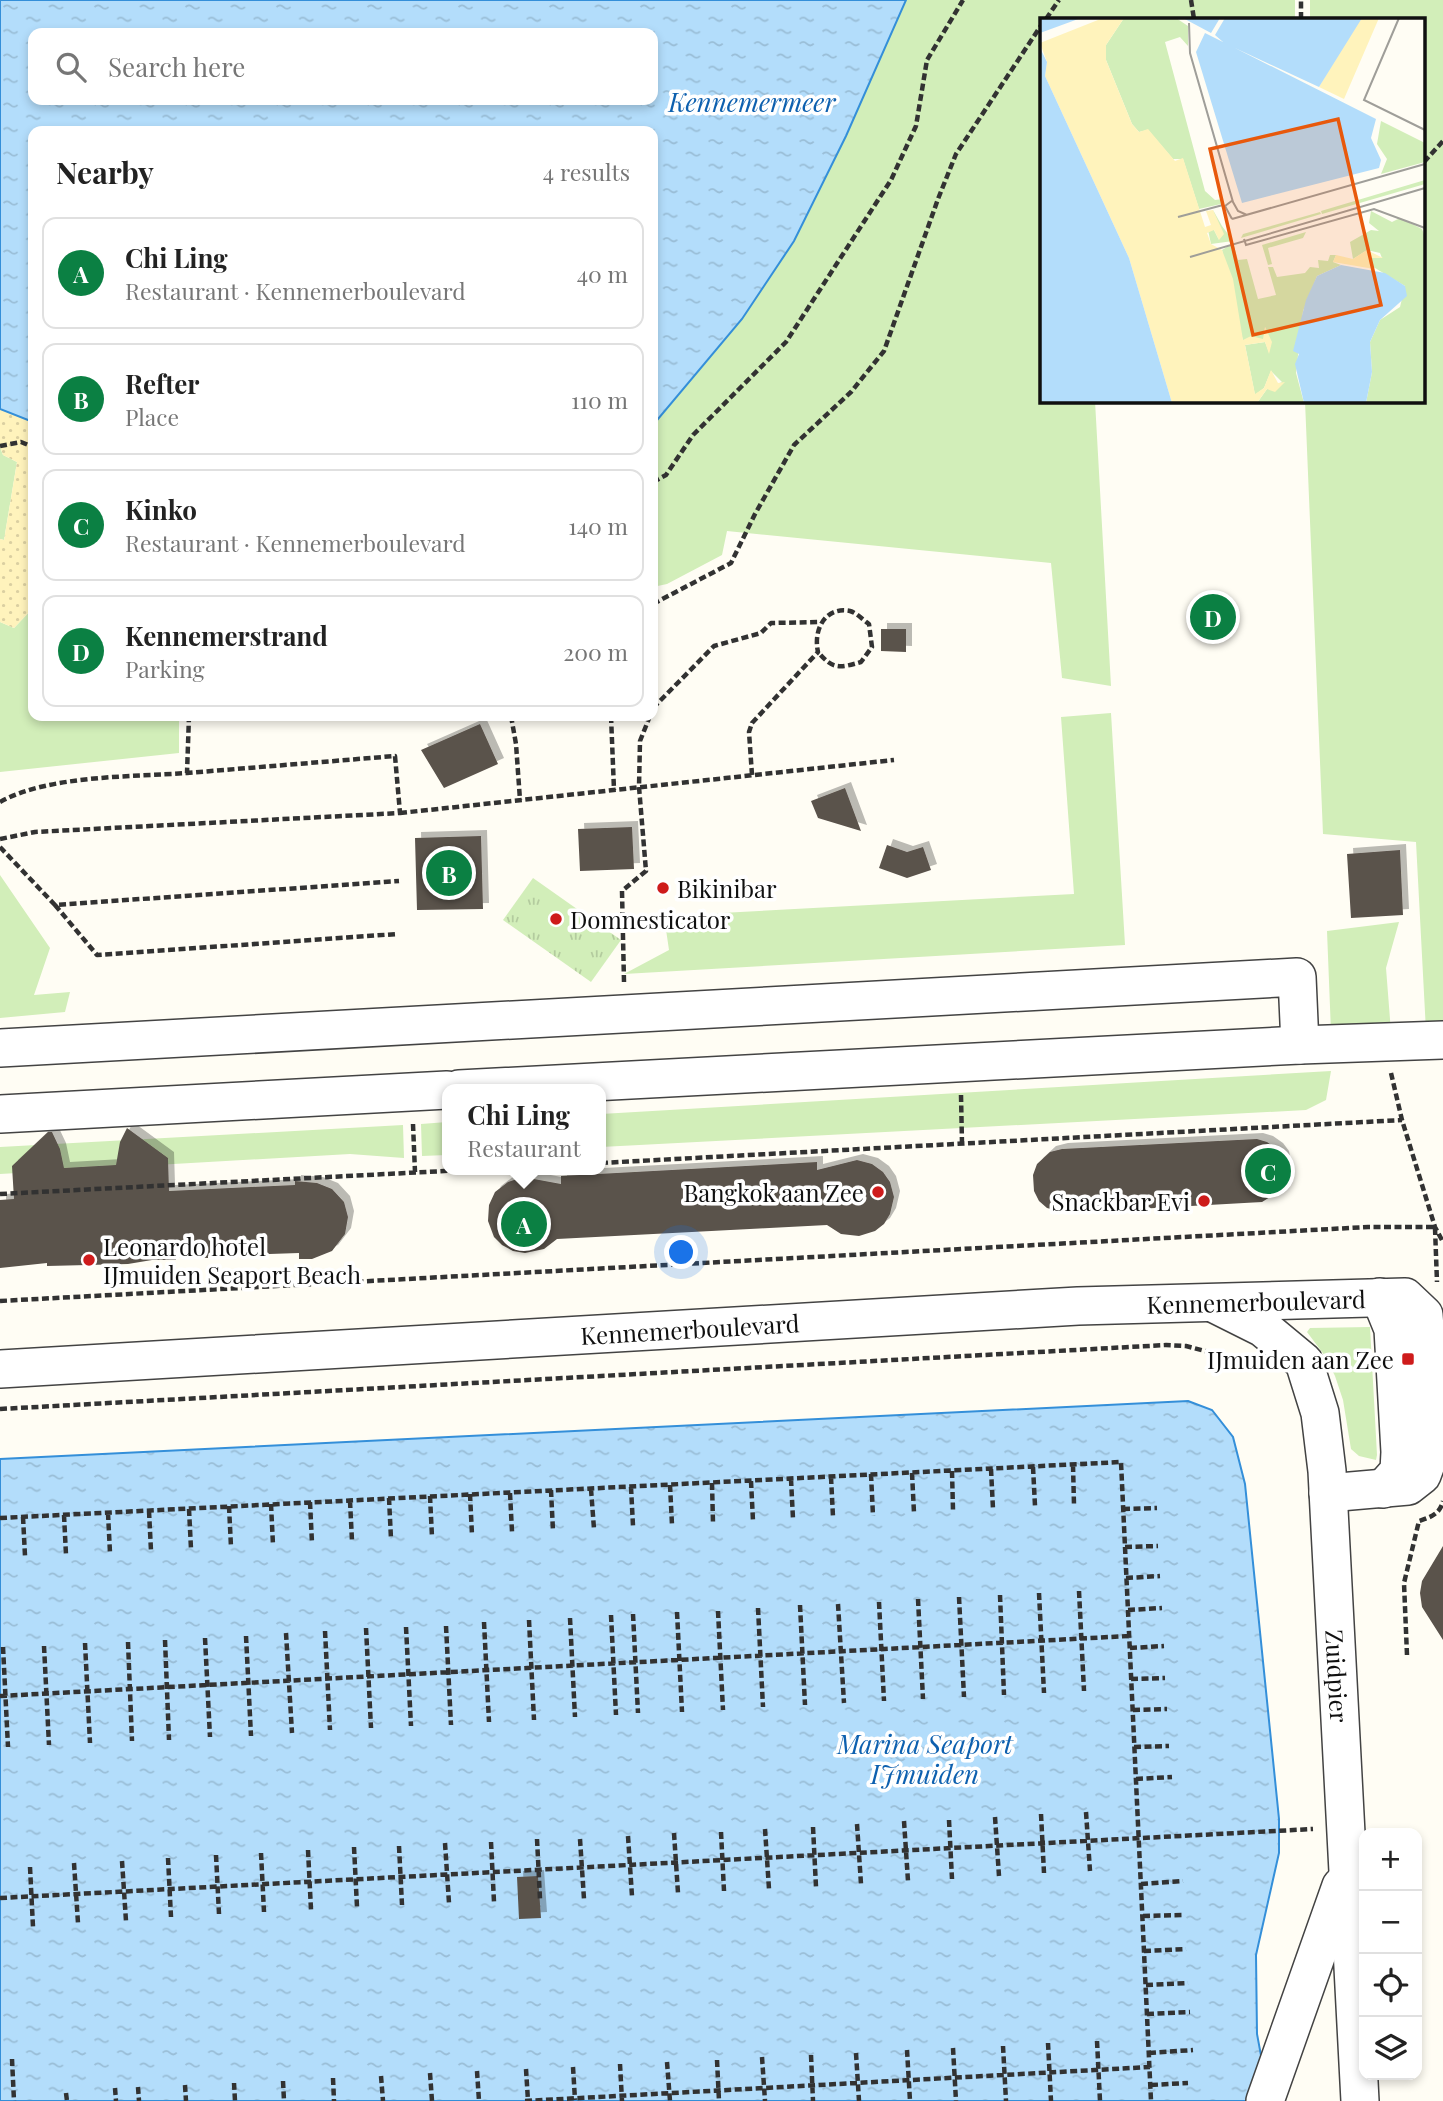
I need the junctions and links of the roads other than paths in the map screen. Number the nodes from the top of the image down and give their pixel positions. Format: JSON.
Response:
{"nodes":[{"id":1,"x":1443,"y":1040,"type":"edge"},
{"id":2,"x":1300,"y":1045,"type":"junction"},
{"id":3,"x":0,"y":1048,"type":"edge"},
{"id":4,"x":555,"y":1084,"type":"edge"},
{"id":5,"x":442,"y":1090,"type":"edge"},
{"id":6,"x":0,"y":1114,"type":"edge"},
{"id":7,"x":1212,"y":1303,"type":"junction"},
{"id":8,"x":0,"y":1369,"type":"edge"},
{"id":9,"x":1328,"y":1493,"type":"junction"},
{"id":10,"x":1347,"y":1868,"type":"junction"},
{"id":11,"x":1265,"y":2101,"type":"edge"},
{"id":12,"x":1360,"y":2101,"type":"edge"}],
"edges":[{"from":1,"to":2,"type":"street"},
{"from":2,"to":3,"type":"street"},
{"from":2,"to":4,"type":"street"},
{"from":5,"to":6,"type":"street"},
{"from":7,"to":8,"type":"street","name":"Kennemerboulevard"},
{"from":7,"to":9,"type":"street","name":"Zuidpier"},
{"from":7,"to":9,"type":"street","name":"Kennemerboulevard"},
{"from":9,"to":10,"type":"street","name":"Zuidpier"},
{"from":10,"to":11,"type":"street"},
{"from":10,"to":12,"type":"street","name":"Zuidpier"}]}
